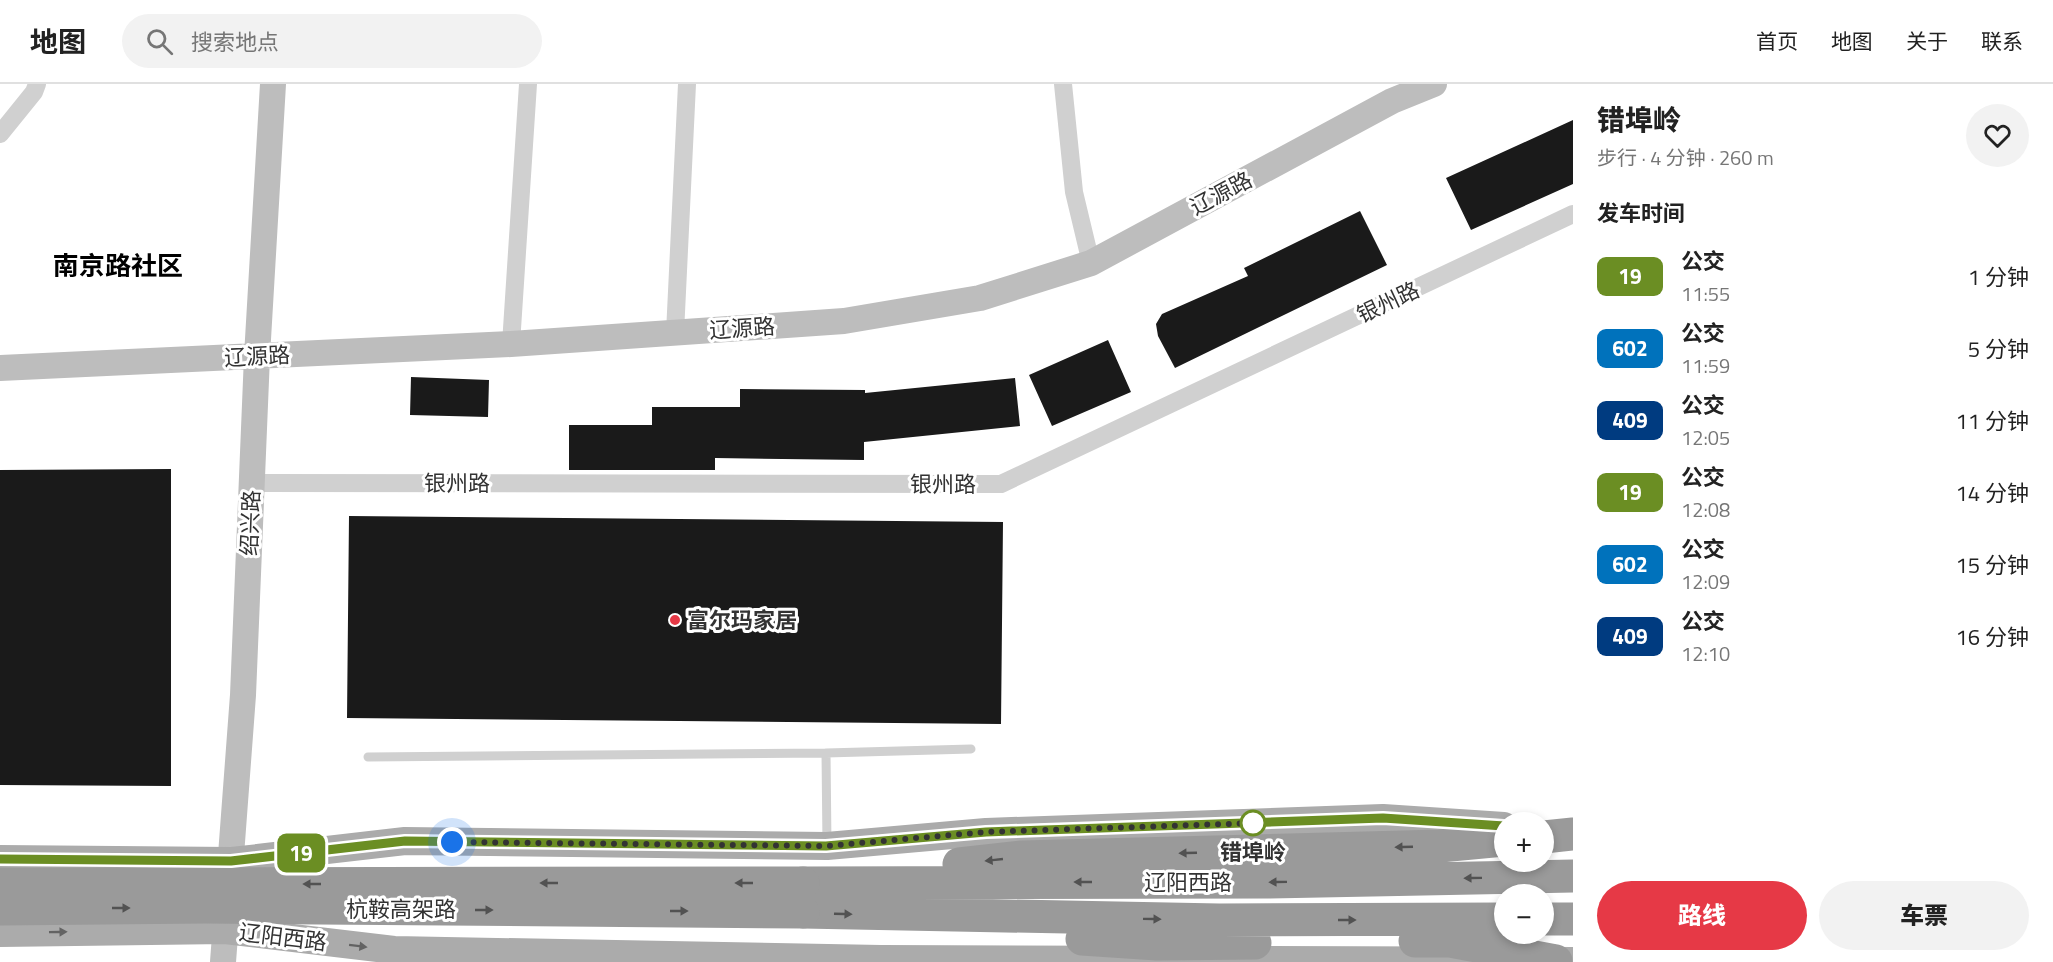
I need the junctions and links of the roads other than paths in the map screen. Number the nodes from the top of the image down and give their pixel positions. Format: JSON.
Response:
{"nodes":[{"id":1,"x":37,"y":84,"type":"edge"},
{"id":2,"x":273,"y":84,"type":"edge"},
{"id":3,"x":528,"y":84,"type":"edge"},
{"id":4,"x":687,"y":84,"type":"edge"},
{"id":5,"x":1063,"y":84,"type":"edge"},
{"id":6,"x":1434,"y":84,"type":"edge"},
{"id":7,"x":1392,"y":92,"type":"edge"},
{"id":8,"x":0,"y":134,"type":"edge"},
{"id":9,"x":1573,"y":214,"type":"edge"},
{"id":10,"x":1091,"y":263,"type":"junction"},
{"id":11,"x":675,"y":333,"type":"junction"},
{"id":12,"x":511,"y":344,"type":"junction"},
{"id":13,"x":257,"y":356,"type":"junction"},
{"id":14,"x":0,"y":368,"type":"edge"},
{"id":15,"x":252,"y":483,"type":"junction"},
{"id":16,"x":971,"y":749,"type":"dead end"},
{"id":17,"x":826,"y":753,"type":"junction"},
{"id":18,"x":368,"y":757,"type":"dead end"},
{"id":19,"x":1494,"y":825,"type":"edge"},
{"id":20,"x":1554,"y":830,"type":"edge"},
{"id":21,"x":1573,"y":833,"type":"edge"},
{"id":22,"x":1554,"y":836,"type":"edge"},
{"id":23,"x":1494,"y":841,"type":"edge"},
{"id":24,"x":826,"y":846,"type":"junction"},
{"id":25,"x":0,"y":859,"type":"edge"},
{"id":26,"x":231,"y":861,"type":"junction"},
{"id":27,"x":1573,"y":876,"type":"edge"},
{"id":28,"x":0,"y":885,"type":"edge"},
{"id":29,"x":803,"y":897,"type":"junction"},
{"id":30,"x":0,"y":909,"type":"edge"},
{"id":31,"x":884,"y":915,"type":"junction"},
{"id":32,"x":1494,"y":919,"type":"edge"},
{"id":33,"x":1554,"y":919,"type":"edge"},
{"id":34,"x":1573,"y":919,"type":"edge"},
{"id":35,"x":225,"y":930,"type":"junction"},
{"id":36,"x":0,"y":933,"type":"edge"},
{"id":37,"x":881,"y":960,"type":"edge"},
{"id":38,"x":1564,"y":961,"type":"edge"},
{"id":39,"x":223,"y":962,"type":"edge"}],
"edges":[{"from":1,"to":8,"type":"street"},
{"from":2,"to":13,"type":"street","name":"绍兴路"},
{"from":3,"to":12,"type":"street"},
{"from":4,"to":11,"type":"street"},
{"from":5,"to":10,"type":"street"},
{"from":6,"to":7,"type":"street","name":"辽源路"},
{"from":7,"to":10,"type":"street","name":"辽源路"},
{"from":9,"to":15,"type":"street","name":"银州路"},
{"from":10,"to":11,"type":"street","name":"辽源路"},
{"from":11,"to":12,"type":"street","name":"辽源路"},
{"from":12,"to":13,"type":"street","name":"辽源路"},
{"from":13,"to":14,"type":"street","name":"辽源路"},
{"from":13,"to":15,"type":"street","name":"绍兴路"},
{"from":15,"to":26,"type":"street","name":"绍兴路"},
{"from":16,"to":17,"type":"lane"},
{"from":17,"to":18,"type":"lane"},
{"from":17,"to":24,"type":"lane"},
{"from":19,"to":24,"type":"main road"},
{"from":20,"to":21,"type":"main road"},
{"from":21,"to":22,"type":"highway"},
{"from":23,"to":29,"type":"highway","one_way":true},
{"from":24,"to":26,"type":"main road"},
{"from":25,"to":26,"type":"main road"},
{"from":26,"to":35,"type":"street","name":"绍兴路"},
{"from":27,"to":29,"type":"highway","name":"辽阳西路","one_way":true},
{"from":29,"to":28,"type":"highway","name":"杭鞍高架路","one_way":true,"bridge":true},
{"from":30,"to":29,"type":"highway","name":"杭鞍高架路","one_way":true,"bridge":true},
{"from":29,"to":31,"type":"highway","name":"辽阳西路","one_way":true},
{"from":31,"to":32,"type":"highway","name":"辽阳西路","one_way":true},
{"from":31,"to":38,"type":"highway"},
{"from":33,"to":34,"type":"highway"},
{"from":36,"to":35,"type":"main road","name":"辽阳西路","one_way":true},
{"from":35,"to":37,"type":"main road","name":"辽阳西路","one_way":true},
{"from":35,"to":39,"type":"street","name":"绍兴路"},
{"from":37,"to":38,"type":"main road","name":"辽阳西路"}]}
